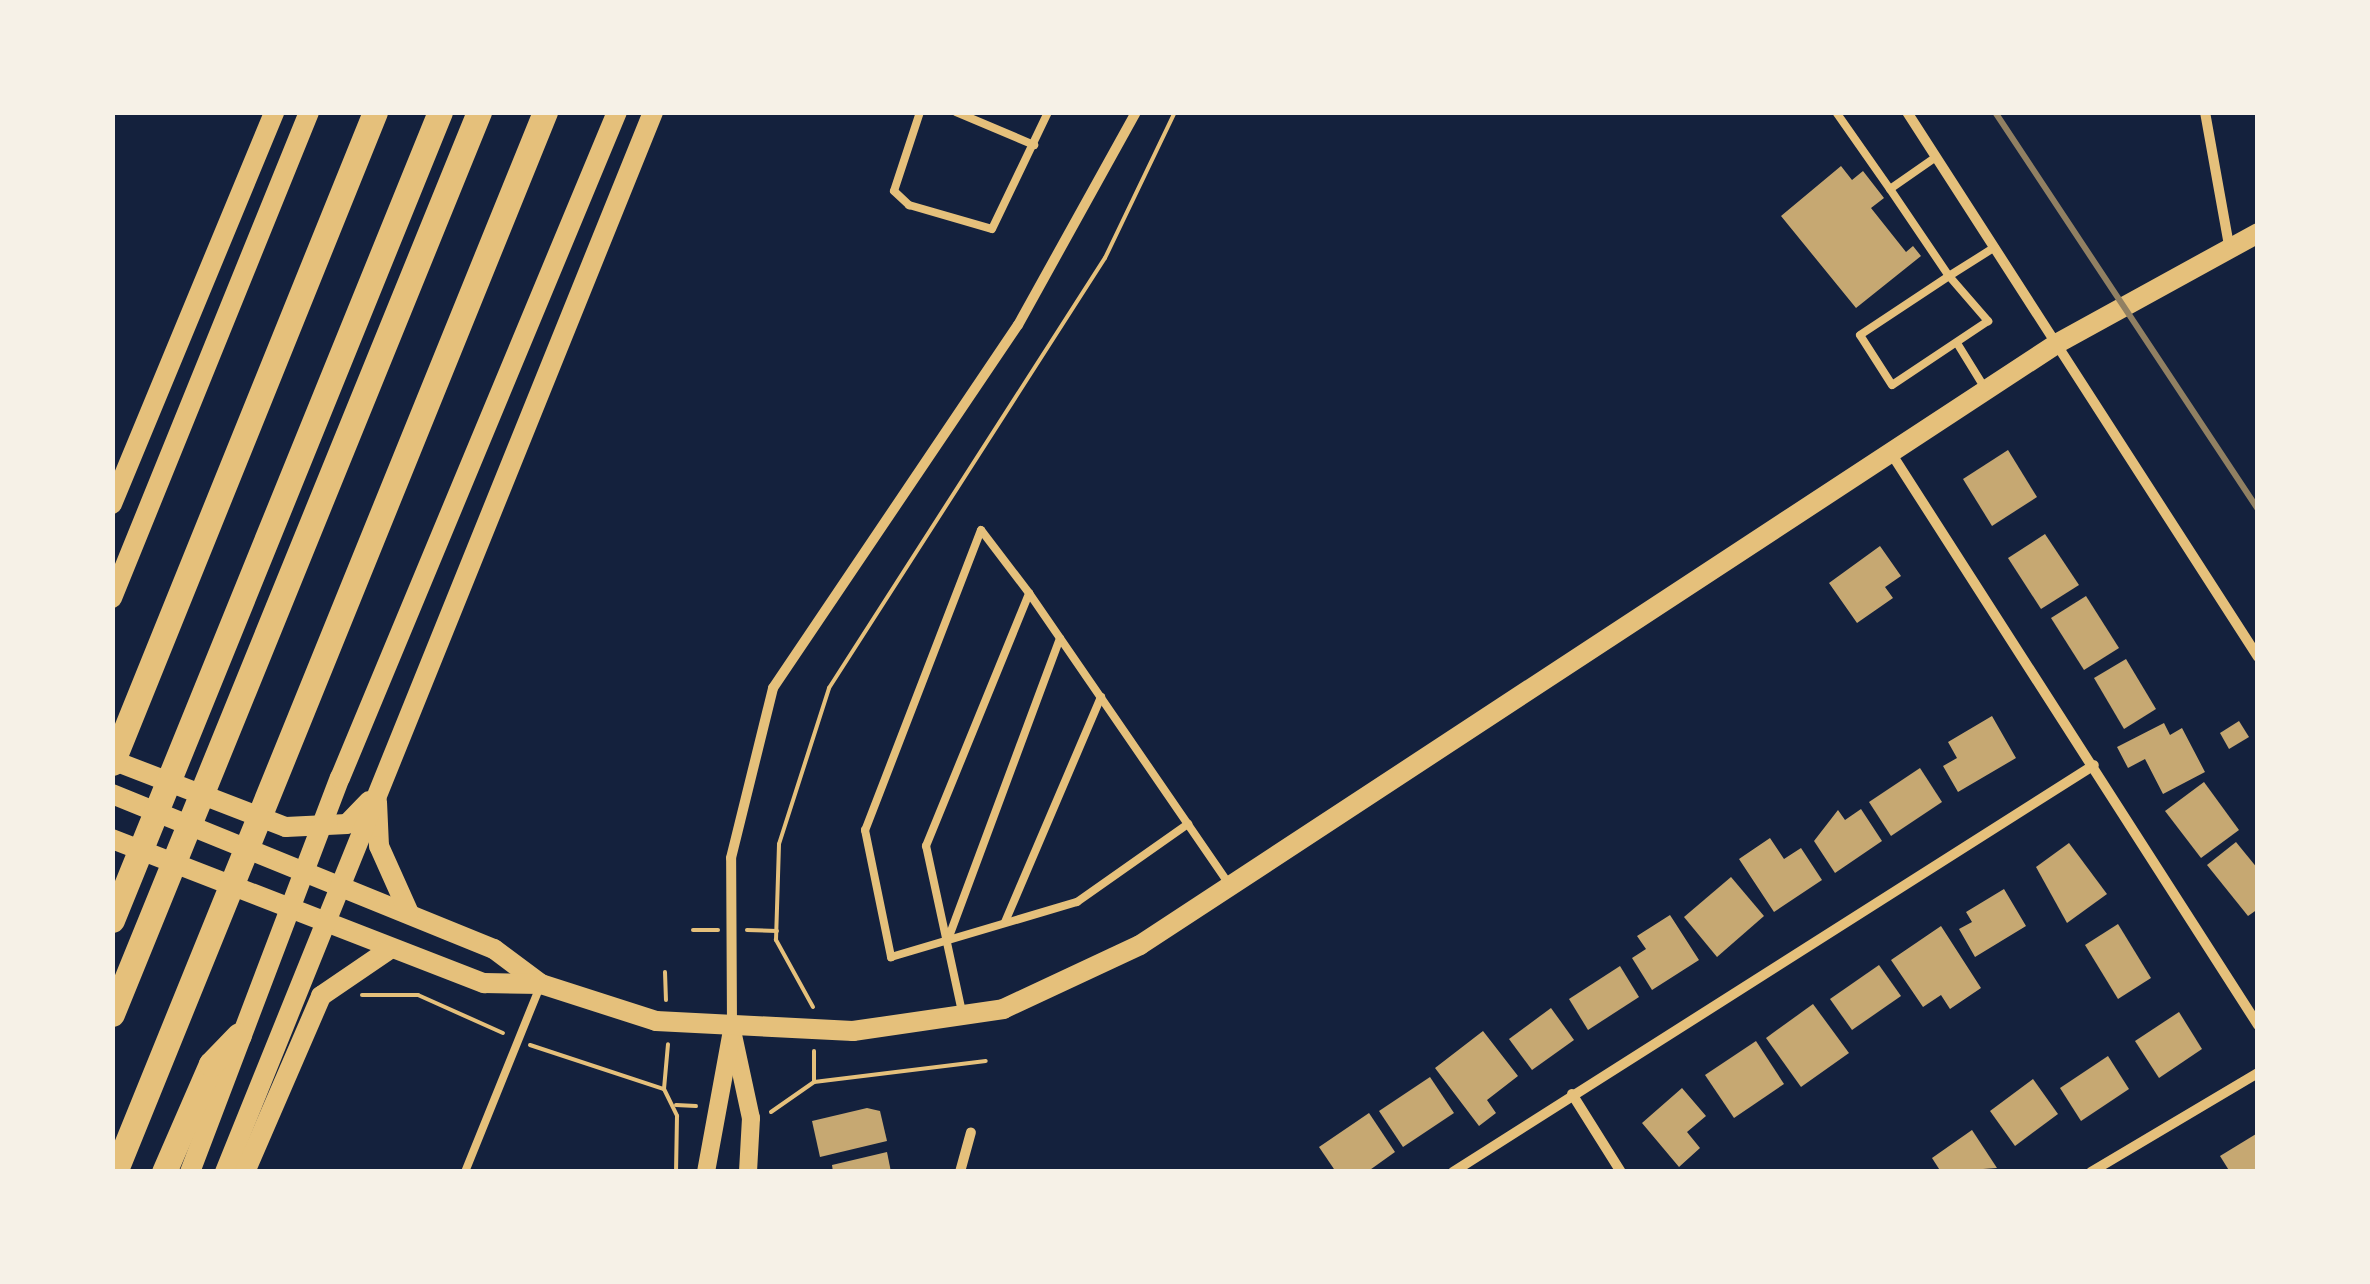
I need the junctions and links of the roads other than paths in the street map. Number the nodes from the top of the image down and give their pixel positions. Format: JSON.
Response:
{"nodes":[{"id":1,"x":274,"y":112,"type":"edge"},
{"id":2,"x":309,"y":112,"type":"edge"},
{"id":3,"x":375,"y":112,"type":"edge"},
{"id":4,"x":440,"y":112,"type":"edge"},
{"id":5,"x":479,"y":112,"type":"edge"},
{"id":6,"x":544,"y":112,"type":"edge"},
{"id":7,"x":617,"y":112,"type":"edge"},
{"id":8,"x":653,"y":112,"type":"edge"},
{"id":9,"x":920,"y":112,"type":"edge"},
{"id":10,"x":956,"y":112,"type":"edge"},
{"id":11,"x":1048,"y":112,"type":"edge"},
{"id":12,"x":1136,"y":112,"type":"edge"},
{"id":13,"x":1836,"y":112,"type":"edge"},
{"id":14,"x":1907,"y":112,"type":"edge"},
{"id":15,"x":2204,"y":112,"type":"edge"},
{"id":16,"x":1034,"y":145,"type":"junction"},
{"id":17,"x":1936,"y":157,"type":"junction"},
{"id":18,"x":1890,"y":189,"type":"junction"},
{"id":19,"x":2258,"y":233,"type":"edge"},
{"id":20,"x":2229,"y":244,"type":"junction"},
{"id":21,"x":1995,"y":247,"type":"junction"},
{"id":22,"x":1950,"y":276,"type":"junction"},
{"id":23,"x":1957,"y":342,"type":"junction"},
{"id":24,"x":2058,"y":343,"type":"junction"},
{"id":25,"x":1986,"y":390,"type":"junction"},
{"id":26,"x":1890,"y":451,"type":"junction"},
{"id":27,"x":112,"y":504,"type":"edge"},
{"id":28,"x":1029,"y":593,"type":"junction"},
{"id":29,"x":112,"y":598,"type":"edge"},
{"id":30,"x":1060,"y":638,"type":"junction"},
{"id":31,"x":2258,"y":657,"type":"edge"},
{"id":32,"x":1100,"y":697,"type":"junction"},
{"id":33,"x":112,"y":762,"type":"edge"},
{"id":34,"x":2094,"y":766,"type":"junction"},
{"id":35,"x":377,"y":792,"type":"junction"},
{"id":36,"x":112,"y":794,"type":"edge"},
{"id":37,"x":1188,"y":824,"type":"junction"},
{"id":38,"x":112,"y":839,"type":"edge"},
{"id":39,"x":332,"y":881,"type":"junction"},
{"id":40,"x":1230,"y":886,"type":"junction"},
{"id":41,"x":409,"y":913,"type":"junction"},
{"id":42,"x":112,"y":920,"type":"edge"},
{"id":43,"x":316,"y":920,"type":"junction"},
{"id":44,"x":1005,"y":922,"type":"junction"},
{"id":45,"x":947,"y":942,"type":"junction"},
{"id":46,"x":390,"y":948,"type":"junction"},
{"id":47,"x":541,"y":984,"type":"junction"},
{"id":48,"x":112,"y":1014,"type":"edge"},
{"id":49,"x":963,"y":1016,"type":"junction"},
{"id":50,"x":2258,"y":1025,"type":"edge"},
{"id":51,"x":732,"y":1030,"type":"junction"},
{"id":52,"x":238,"y":1035,"type":"junction"},
{"id":53,"x":2258,"y":1073,"type":"edge"},
{"id":54,"x":1572,"y":1094,"type":"junction"},
{"id":55,"x":971,"y":1132,"type":"dead end"},
{"id":56,"x":115,"y":1172,"type":"edge"},
{"id":57,"x":164,"y":1172,"type":"edge"},
{"id":58,"x":190,"y":1172,"type":"edge"},
{"id":59,"x":225,"y":1172,"type":"edge"},
{"id":60,"x":245,"y":1172,"type":"edge"},
{"id":61,"x":464,"y":1172,"type":"edge"},
{"id":62,"x":706,"y":1172,"type":"edge"},
{"id":63,"x":748,"y":1172,"type":"edge"},
{"id":64,"x":960,"y":1172,"type":"edge"},
{"id":65,"x":1453,"y":1172,"type":"edge"},
{"id":66,"x":1621,"y":1172,"type":"edge"},
{"id":67,"x":2091,"y":1172,"type":"edge"}],
"edges":[{"from":1,"to":27,"type":"main road"},
{"from":2,"to":29,"type":"main road"},
{"from":3,"to":33,"type":"highway"},
{"from":4,"to":42,"type":"highway"},
{"from":5,"to":48,"type":"highway"},
{"from":6,"to":56,"type":"highway"},
{"from":7,"to":52,"type":"main road"},
{"from":8,"to":35,"type":"main road"},
{"from":9,"to":16,"type":"lane"},
{"from":10,"to":16,"type":"lane"},
{"from":11,"to":16,"type":"lane"},
{"from":12,"to":51,"type":"street"},
{"from":13,"to":18,"type":"lane"},
{"from":14,"to":17,"type":"street"},
{"from":15,"to":20,"type":"street"},
{"from":17,"to":18,"type":"lane"},
{"from":17,"to":21,"type":"street"},
{"from":18,"to":22,"type":"lane"},
{"from":19,"to":20,"type":"main road"},
{"from":20,"to":24,"type":"main road"},
{"from":21,"to":22,"type":"lane"},
{"from":21,"to":24,"type":"street"},
{"from":22,"to":23,"type":"lane"},
{"from":22,"to":23,"type":"lane"},
{"from":23,"to":25,"type":"lane"},
{"from":24,"to":25,"type":"main road"},
{"from":24,"to":31,"type":"street"},
{"from":25,"to":26,"type":"main road"},
{"from":26,"to":34,"type":"street"},
{"from":26,"to":40,"type":"main road"},
{"from":28,"to":30,"type":"lane"},
{"from":28,"to":45,"type":"lane"},
{"from":28,"to":45,"type":"lane"},
{"from":30,"to":32,"type":"lane"},
{"from":30,"to":45,"type":"lane"},
{"from":32,"to":37,"type":"lane"},
{"from":32,"to":44,"type":"lane"},
{"from":33,"to":35,"type":"main road"},
{"from":34,"to":50,"type":"street"},
{"from":34,"to":54,"type":"street"},
{"from":35,"to":39,"type":"main road"},
{"from":35,"to":41,"type":"main road"},
{"from":36,"to":39,"type":"main road"},
{"from":37,"to":40,"type":"lane"},
{"from":37,"to":44,"type":"lane"},
{"from":38,"to":43,"type":"main road"},
{"from":39,"to":41,"type":"main road"},
{"from":39,"to":43,"type":"main road"},
{"from":40,"to":49,"type":"main road"},
{"from":41,"to":47,"type":"main road"},
{"from":43,"to":46,"type":"main road"},
{"from":43,"to":59,"type":"main road"},
{"from":44,"to":45,"type":"lane"},
{"from":45,"to":49,"type":"lane"},
{"from":46,"to":47,"type":"main road"},
{"from":46,"to":60,"type":"main road"},
{"from":47,"to":51,"type":"main road"},
{"from":47,"to":61,"type":"lane"},
{"from":49,"to":51,"type":"main road"},
{"from":51,"to":62,"type":"street"},
{"from":51,"to":63,"type":"street"},
{"from":52,"to":57,"type":"highway"},
{"from":52,"to":58,"type":"main road"},
{"from":53,"to":67,"type":"street"},
{"from":54,"to":65,"type":"street"},
{"from":54,"to":66,"type":"street"},
{"from":55,"to":64,"type":"street"}]}
